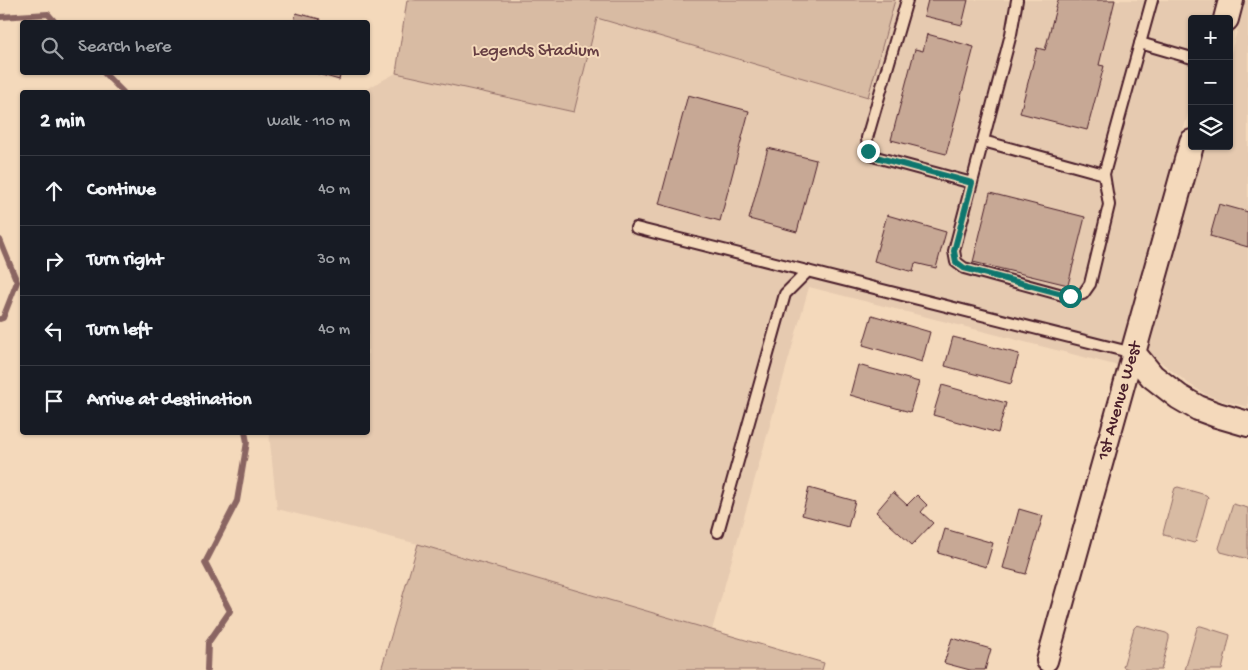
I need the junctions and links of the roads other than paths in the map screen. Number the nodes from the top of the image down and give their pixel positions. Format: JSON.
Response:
{"nodes":[{"id":1,"x":907,"y":0,"type":"edge"},
{"id":2,"x":1017,"y":0,"type":"edge"},
{"id":3,"x":1152,"y":0,"type":"edge"},
{"id":4,"x":1231,"y":0,"type":"edge"},
{"id":5,"x":1227,"y":15,"type":"edge"},
{"id":6,"x":1140,"y":43,"type":"junction"},
{"id":7,"x":1188,"y":57,"type":"edge"},
{"id":8,"x":983,"y":141,"type":"junction"},
{"id":9,"x":1190,"y":150,"type":"edge"},
{"id":10,"x":1104,"y":174,"type":"junction"},
{"id":11,"x":972,"y":183,"type":"junction"},
{"id":12,"x":636,"y":228,"type":"dead end"},
{"id":13,"x":808,"y":271,"type":"junction"},
{"id":14,"x":1133,"y":353,"type":"junction"},
{"id":15,"x":1248,"y":424,"type":"edge"},
{"id":16,"x":718,"y":532,"type":"dead end"},
{"id":17,"x":1046,"y":665,"type":"edge"}],
"edges":[{"from":1,"to":11,"type":"lane"},
{"from":2,"to":8,"type":"lane"},
{"from":3,"to":6,"type":"lane"},
{"from":4,"to":5,"type":"street"},
{"from":6,"to":7,"type":"lane"},
{"from":6,"to":10,"type":"lane"},
{"from":8,"to":10,"type":"lane"},
{"from":8,"to":11,"type":"lane"},
{"from":9,"to":14,"type":"street","name":"1st Avenue West"},
{"from":10,"to":11,"type":"lane"},
{"from":12,"to":13,"type":"lane"},
{"from":13,"to":14,"type":"lane"},
{"from":13,"to":16,"type":"lane"},
{"from":14,"to":15,"type":"street"},
{"from":14,"to":17,"type":"street","name":"1st Avenue West"}]}
